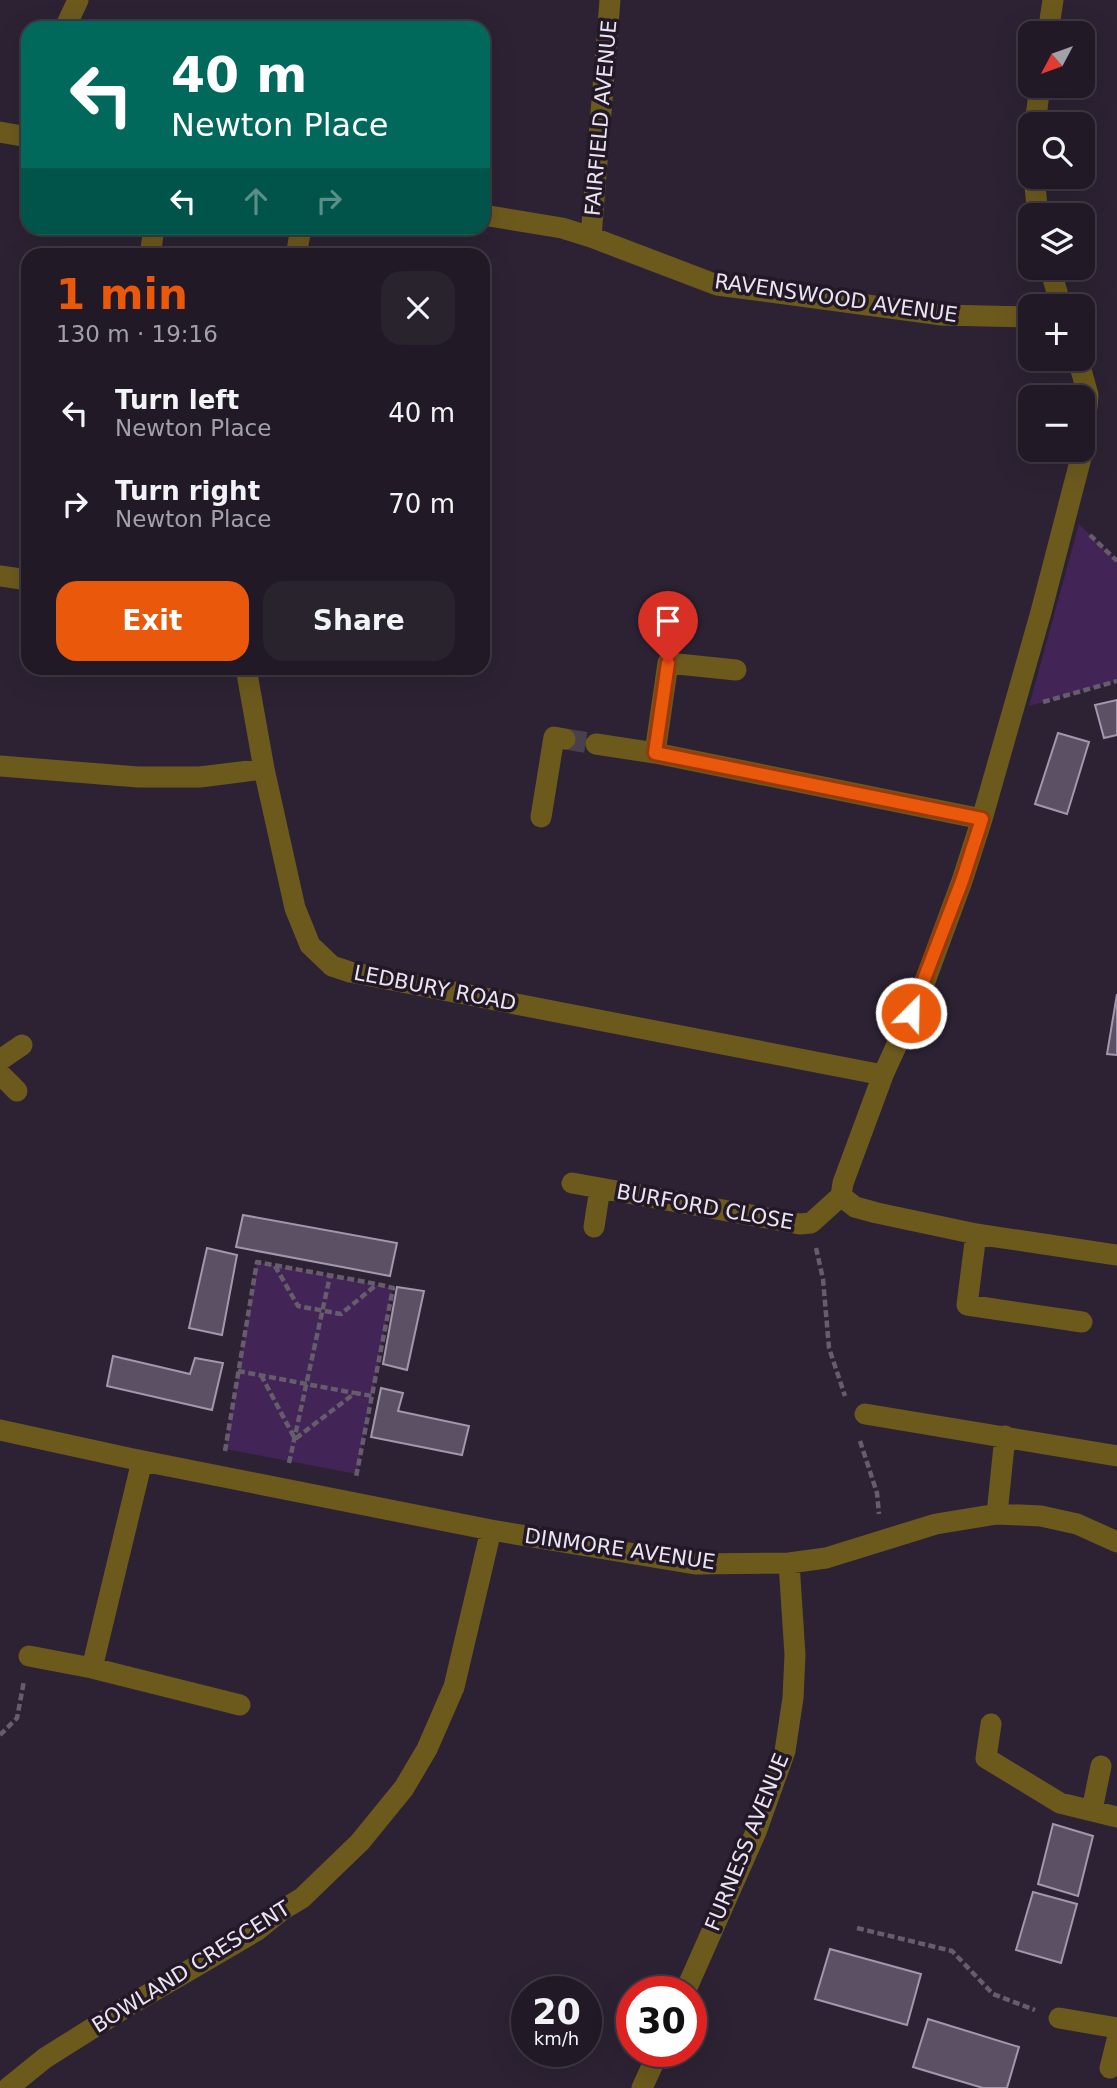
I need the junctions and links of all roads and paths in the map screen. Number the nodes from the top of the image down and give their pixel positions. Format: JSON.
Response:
{"nodes":[{"id":1,"x":78,"y":0,"type":"edge"},
{"id":2,"x":610,"y":0,"type":"edge"},
{"id":3,"x":1053,"y":0,"type":"edge"},
{"id":4,"x":68,"y":21,"type":"edge"},
{"id":5,"x":1050,"y":21,"type":"edge"},
{"id":6,"x":0,"y":132,"type":"edge"},
{"id":7,"x":21,"y":133,"type":"edge"},
{"id":8,"x":490,"y":216,"type":"edge"},
{"id":9,"x":591,"y":237,"type":"junction"},
{"id":10,"x":1018,"y":317,"type":"edge"},
{"id":11,"x":1080,"y":462,"type":"edge"},
{"id":12,"x":1068,"y":514,"type":"junction"},
{"id":13,"x":1117,"y":561,"type":"edge"},
{"id":14,"x":0,"y":576,"type":"edge"},
{"id":15,"x":21,"y":579,"type":"edge"},
{"id":16,"x":736,"y":670,"type":"dead end"},
{"id":17,"x":247,"y":675,"type":"edge"},
{"id":18,"x":1117,"y":681,"type":"edge"},
{"id":19,"x":1012,"y":712,"type":"junction"},
{"id":20,"x":565,"y":739,"type":"dead end"},
{"id":21,"x":596,"y":744,"type":"tunnel mouth"},
{"id":22,"x":655,"y":753,"type":"junction"},
{"id":23,"x":0,"y":766,"type":"edge"},
{"id":24,"x":264,"y":768,"type":"junction"},
{"id":25,"x":541,"y":817,"type":"dead end"},
{"id":26,"x":982,"y":819,"type":"junction"},
{"id":27,"x":22,"y":1045,"type":"dead end"},
{"id":28,"x":0,"y":1060,"type":"edge"},
{"id":29,"x":0,"y":1074,"type":"edge"},
{"id":30,"x":883,"y":1075,"type":"junction"},
{"id":31,"x":17,"y":1091,"type":"dead end"},
{"id":32,"x":572,"y":1183,"type":"dead end"},
{"id":33,"x":600,"y":1188,"type":"junction"},
{"id":34,"x":841,"y":1196,"type":"junction"},
{"id":35,"x":811,"y":1223,"type":"junction"},
{"id":36,"x":594,"y":1227,"type":"dead end"},
{"id":37,"x":976,"y":1234,"type":"junction"},
{"id":38,"x":1117,"y":1255,"type":"edge"},
{"id":39,"x":275,"y":1265,"type":"junction"},
{"id":40,"x":330,"y":1276,"type":"junction"},
{"id":41,"x":376,"y":1284,"type":"junction"},
{"id":42,"x":322,"y":1310,"type":"junction"},
{"id":43,"x":1082,"y":1322,"type":"dead end"},
{"id":44,"x":238,"y":1371,"type":"junction"},
{"id":45,"x":261,"y":1375,"type":"junction"},
{"id":46,"x":306,"y":1384,"type":"junction"},
{"id":47,"x":355,"y":1393,"type":"junction"},
{"id":48,"x":372,"y":1396,"type":"junction"},
{"id":49,"x":845,"y":1397,"type":"dead end"},
{"id":50,"x":865,"y":1413,"type":"dead end"},
{"id":51,"x":0,"y":1430,"type":"edge"},
{"id":52,"x":858,"y":1434,"type":"dead end"},
{"id":53,"x":1005,"y":1436,"type":"junction"},
{"id":54,"x":295,"y":1439,"type":"junction"},
{"id":55,"x":1117,"y":1456,"type":"edge"},
{"id":56,"x":142,"y":1461,"type":"junction"},
{"id":57,"x":220,"y":1476,"type":"junction"},
{"id":58,"x":284,"y":1488,"type":"junction"},
{"id":59,"x":351,"y":1502,"type":"junction"},
{"id":60,"x":997,"y":1514,"type":"junction"},
{"id":61,"x":491,"y":1530,"type":"junction"},
{"id":62,"x":1116,"y":1539,"type":"edge"},
{"id":63,"x":883,"y":1541,"type":"junction"},
{"id":64,"x":789,"y":1563,"type":"junction"},
{"id":65,"x":29,"y":1656,"type":"joint"},
{"id":66,"x":92,"y":1668,"type":"junction"},
{"id":67,"x":240,"y":1705,"type":"dead end"},
{"id":68,"x":991,"y":1724,"type":"dead end"},
{"id":69,"x":0,"y":1735,"type":"edge"},
{"id":70,"x":1101,"y":1766,"type":"dead end"},
{"id":71,"x":1092,"y":1810,"type":"junction"},
{"id":72,"x":1117,"y":1817,"type":"edge"},
{"id":73,"x":857,"y":1928,"type":"dead end"},
{"id":74,"x":692,"y":1976,"type":"edge"},
{"id":75,"x":1059,"y":2018,"type":"joint"},
{"id":76,"x":1117,"y":2028,"type":"edge"},
{"id":77,"x":1117,"y":2040,"type":"edge"},
{"id":78,"x":652,"y":2067,"type":"edge"},
{"id":79,"x":1110,"y":2068,"type":"dead end"},
{"id":80,"x":8,"y":2088,"type":"edge"},
{"id":81,"x":642,"y":2088,"type":"edge"}],
"edges":[{"from":1,"to":4,"type":"street"},
{"from":2,"to":9,"type":"street","name":"FAIRFIELD AVENUE"},
{"from":3,"to":5,"type":"street"},
{"from":6,"to":7,"type":"street"},
{"from":8,"to":9,"type":"street","name":"RAVENSWOOD AVENUE"},
{"from":9,"to":10,"type":"street","name":"RAVENSWOOD AVENUE"},
{"from":11,"to":12,"type":"street"},
{"from":12,"to":13,"type":"path"},
{"from":12,"to":19,"type":"street"},
{"from":14,"to":15,"type":"street"},
{"from":16,"to":22,"type":"street"},
{"from":17,"to":24,"type":"street","name":"LEDBURY ROAD"},
{"from":18,"to":19,"type":"path"},
{"from":19,"to":26,"type":"street"},
{"from":20,"to":25,"type":"street"},
{"from":21,"to":22,"type":"street"},
{"from":22,"to":26,"type":"street"},
{"from":23,"to":24,"type":"street"},
{"from":24,"to":30,"type":"street","name":"LEDBURY ROAD"},
{"from":26,"to":30,"type":"street"},
{"from":27,"to":28,"type":"street"},
{"from":29,"to":31,"type":"street"},
{"from":30,"to":34,"type":"street"},
{"from":32,"to":33,"type":"street","name":"BURFORD CLOSE"},
{"from":33,"to":35,"type":"street","name":"BURFORD CLOSE"},
{"from":33,"to":36,"type":"street","name":"BURFORD CLOSE"},
{"from":34,"to":35,"type":"street","name":"BURFORD CLOSE"},
{"from":34,"to":37,"type":"street"},
{"from":35,"to":49,"type":"path"},
{"from":37,"to":38,"type":"street"},
{"from":37,"to":43,"type":"street"},
{"from":39,"to":40,"type":"path"},
{"from":39,"to":42,"type":"path"},
{"from":39,"to":44,"type":"path"},
{"from":40,"to":41,"type":"path"},
{"from":40,"to":42,"type":"path"},
{"from":41,"to":42,"type":"path"},
{"from":41,"to":48,"type":"path"},
{"from":42,"to":46,"type":"path"},
{"from":44,"to":45,"type":"path"},
{"from":44,"to":57,"type":"path"},
{"from":45,"to":46,"type":"path"},
{"from":45,"to":54,"type":"path"},
{"from":46,"to":47,"type":"path"},
{"from":46,"to":54,"type":"path"},
{"from":47,"to":48,"type":"path"},
{"from":47,"to":54,"type":"path"},
{"from":48,"to":59,"type":"path"},
{"from":50,"to":53,"type":"street"},
{"from":51,"to":56,"type":"street","name":"DINMORE AVENUE"},
{"from":52,"to":63,"type":"path"},
{"from":53,"to":55,"type":"street"},
{"from":53,"to":60,"type":"street"},
{"from":54,"to":58,"type":"path"},
{"from":56,"to":57,"type":"street","name":"DINMORE AVENUE"},
{"from":56,"to":66,"type":"street"},
{"from":57,"to":58,"type":"street","name":"DINMORE AVENUE"},
{"from":58,"to":59,"type":"street","name":"DINMORE AVENUE"},
{"from":59,"to":61,"type":"street","name":"DINMORE AVENUE"},
{"from":60,"to":62,"type":"street","name":"DINMORE AVENUE"},
{"from":60,"to":63,"type":"street","name":"DINMORE AVENUE"},
{"from":61,"to":64,"type":"street","name":"DINMORE AVENUE"},
{"from":61,"to":80,"type":"street","name":"BOWLAND CRESCENT"},
{"from":63,"to":64,"type":"street","name":"DINMORE AVENUE"},
{"from":64,"to":74,"type":"street","name":"FURNESS AVENUE"},
{"from":65,"to":66,"type":"street"},
{"from":65,"to":69,"type":"path"},
{"from":66,"to":67,"type":"street"},
{"from":68,"to":71,"type":"street"},
{"from":70,"to":71,"type":"street"},
{"from":71,"to":72,"type":"street"},
{"from":73,"to":75,"type":"path"},
{"from":75,"to":76,"type":"street"},
{"from":77,"to":79,"type":"street"},
{"from":78,"to":81,"type":"street"}]}
